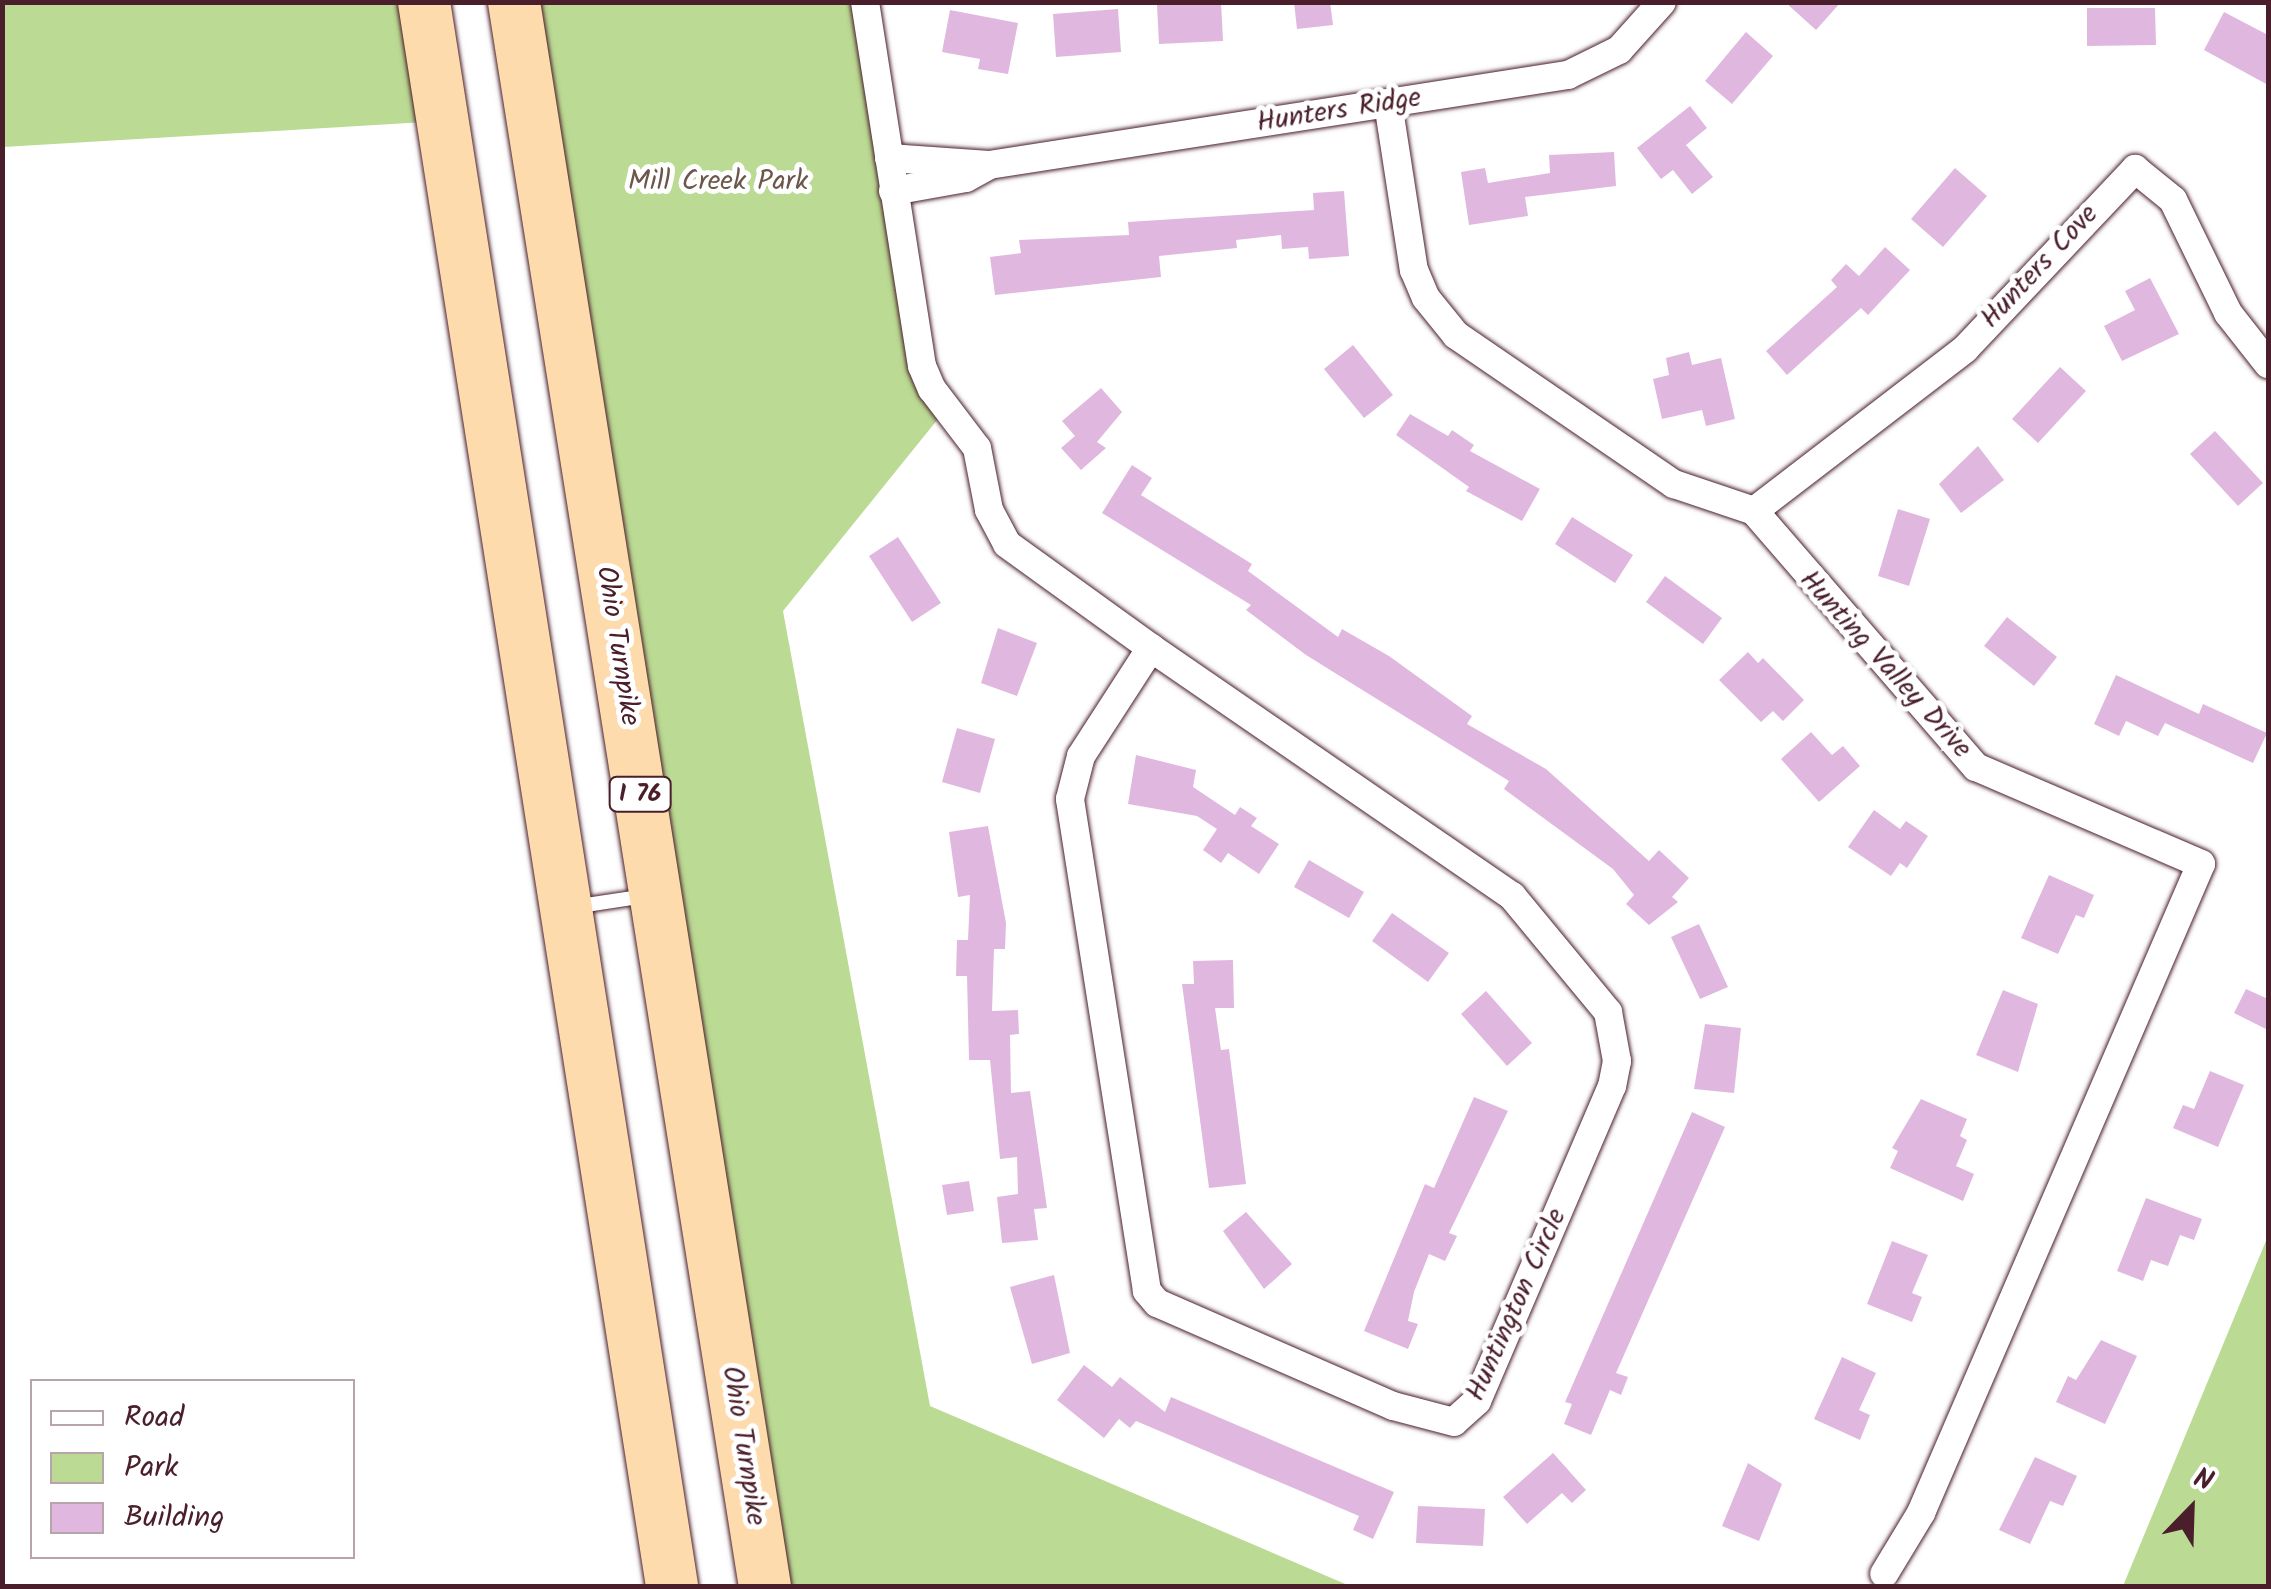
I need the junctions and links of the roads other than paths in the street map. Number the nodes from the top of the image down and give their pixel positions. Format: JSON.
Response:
{"nodes":[{"id":1,"x":424,"y":2,"type":"edge"},
{"id":2,"x":514,"y":2,"type":"edge"},
{"id":3,"x":865,"y":2,"type":"edge"},
{"id":4,"x":1662,"y":2,"type":"edge"},
{"id":5,"x":1388,"y":103,"type":"junction"},
{"id":6,"x":890,"y":158,"type":"junction"},
{"id":7,"x":989,"y":164,"type":"junction"},
{"id":8,"x":894,"y":191,"type":"junction"},
{"id":9,"x":2268,"y":364,"type":"edge"},
{"id":10,"x":1754,"y":511,"type":"junction"},
{"id":11,"x":1150,"y":648,"type":"junction"},
{"id":12,"x":656,"y":894,"type":"junction"},
{"id":13,"x":566,"y":908,"type":"junction"},
{"id":14,"x":1884,"y":1574,"type":"dead end"},
{"id":15,"x":672,"y":1586,"type":"edge"},
{"id":16,"x":765,"y":1586,"type":"edge"}],
"edges":[{"from":1,"to":13,"type":"highway"},
{"from":2,"to":12,"type":"highway","name":"Ohio Turnpike","number":"I 76"},
{"from":3,"to":6,"type":"street","name":"Huntington Circle"},
{"from":4,"to":5,"type":"street","name":"Hunters Ridge"},
{"from":5,"to":7,"type":"street","name":"Hunters Ridge"},
{"from":5,"to":10,"type":"street"},
{"from":6,"to":7,"type":"street","name":"Hunters Ridge"},
{"from":6,"to":8,"type":"street","name":"Huntington Circle"},
{"from":7,"to":8,"type":"street","name":"Hunters Ridge"},
{"from":8,"to":11,"type":"street","name":"Huntington Circle"},
{"from":9,"to":10,"type":"street","name":"Hunters Cove"},
{"from":10,"to":14,"type":"street","name":"Hunting Valley Drive"},
{"from":11,"to":11,"type":"street","name":"Huntington Circle"},
{"from":12,"to":13,"type":"lane"},
{"from":12,"to":16,"type":"highway","name":"Ohio Turnpike","number":"I 76"},
{"from":13,"to":15,"type":"highway"}]}
